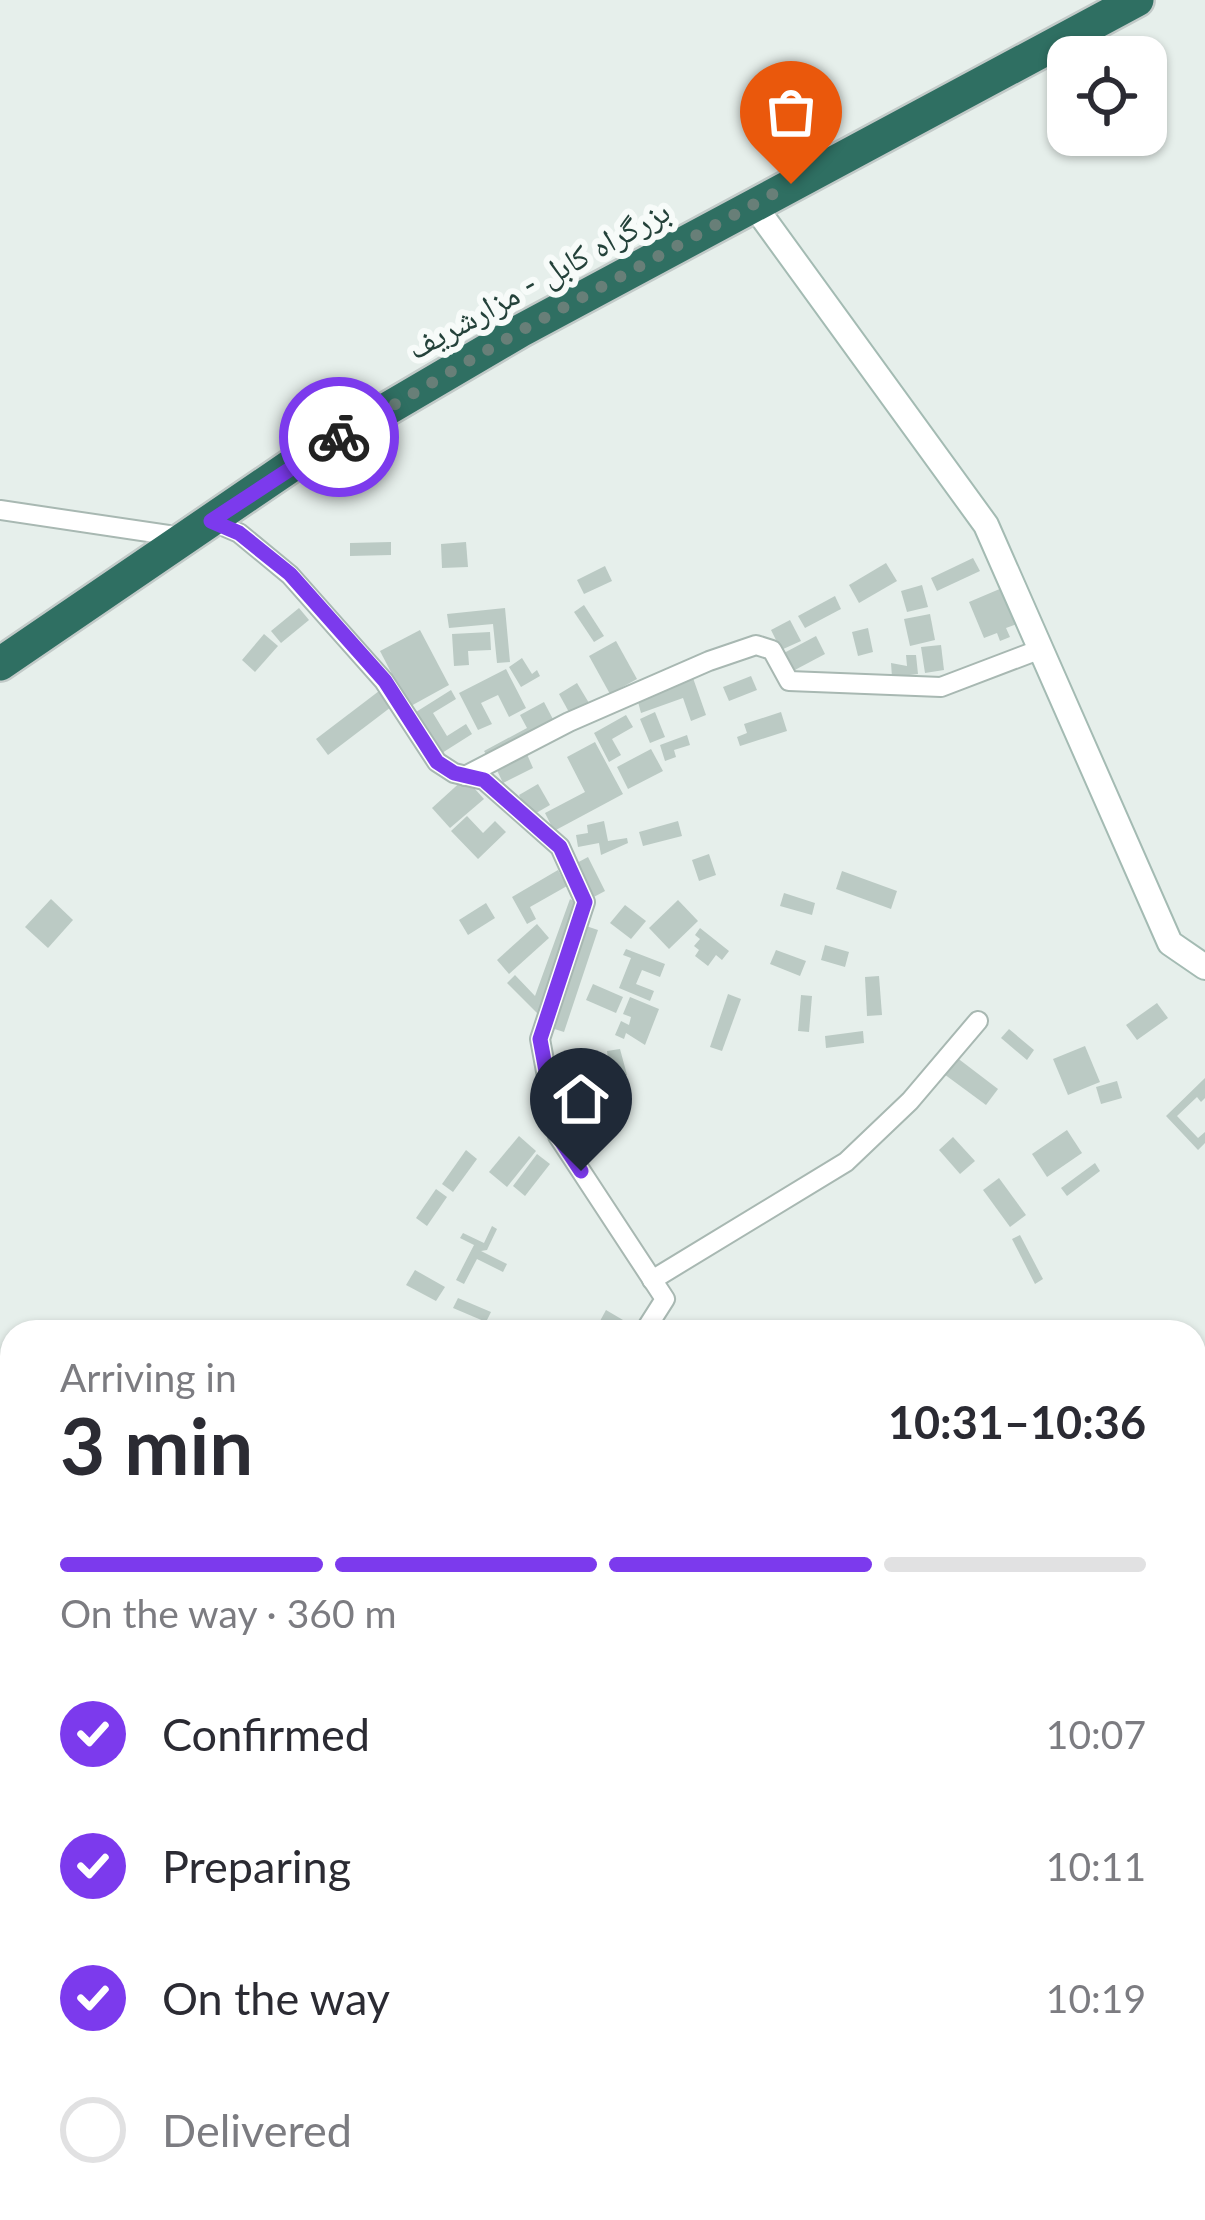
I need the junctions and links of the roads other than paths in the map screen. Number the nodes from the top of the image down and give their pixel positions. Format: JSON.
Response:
{"nodes":[{"id":1,"x":1137,"y":0,"type":"edge"},
{"id":2,"x":753,"y":204,"type":"junction"},
{"id":3,"x":0,"y":510,"type":"edge"},
{"id":4,"x":199,"y":530,"type":"junction"},
{"id":5,"x":1041,"y":649,"type":"junction"},
{"id":6,"x":0,"y":664,"type":"edge"},
{"id":7,"x":465,"y":776,"type":"junction"},
{"id":8,"x":1205,"y":967,"type":"edge"},
{"id":9,"x":978,"y":1021,"type":"dead end"},
{"id":10,"x":652,"y":1280,"type":"junction"},
{"id":11,"x":652,"y":1320,"type":"edge"}],
"edges":[{"from":1,"to":2,"type":"highway","name":"بزرگراه کابل - مزارشریف"},
{"from":2,"to":4,"type":"highway","name":"بزرگراه کابل - مزارشریف"},
{"from":2,"to":5,"type":"street"},
{"from":3,"to":4,"type":"street"},
{"from":4,"to":6,"type":"highway","name":"بزرگراه کابل - مزارشریف"},
{"from":4,"to":7,"type":"street"},
{"from":5,"to":7,"type":"street"},
{"from":5,"to":8,"type":"street"},
{"from":7,"to":10,"type":"street"},
{"from":9,"to":10,"type":"street"},
{"from":10,"to":11,"type":"street"}]}
